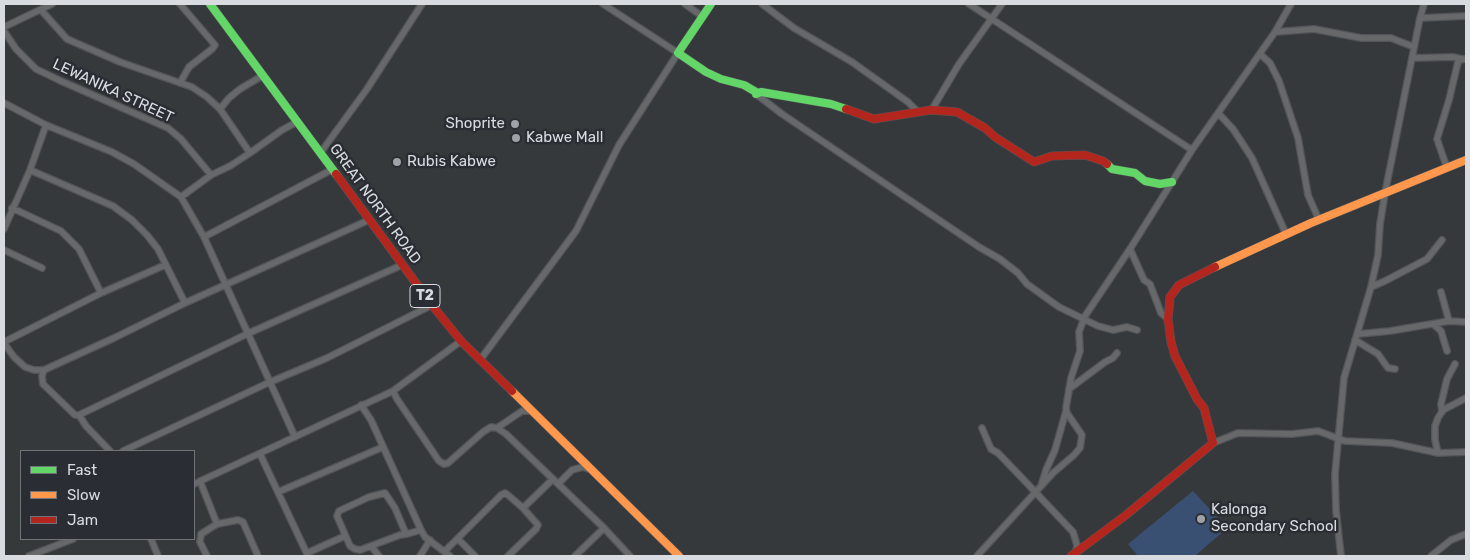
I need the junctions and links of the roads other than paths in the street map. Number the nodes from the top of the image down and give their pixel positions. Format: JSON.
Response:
{"nodes":[{"id":1,"x":52,"y":4,"type":"edge"},
{"id":2,"x":180,"y":4,"type":"edge"},
{"id":3,"x":210,"y":4,"type":"edge"},
{"id":4,"x":422,"y":4,"type":"edge"},
{"id":5,"x":603,"y":4,"type":"edge"},
{"id":6,"x":684,"y":4,"type":"edge"},
{"id":7,"x":711,"y":4,"type":"edge"},
{"id":8,"x":762,"y":4,"type":"edge"},
{"id":9,"x":969,"y":4,"type":"edge"},
{"id":10,"x":1002,"y":4,"type":"edge"},
{"id":11,"x":1291,"y":4,"type":"edge"},
{"id":12,"x":1424,"y":4,"type":"edge"},
{"id":13,"x":41,"y":10,"type":"junction"},
{"id":14,"x":1466,"y":16,"type":"edge"},
{"id":15,"x":703,"y":17,"type":"junction"},
{"id":16,"x":1420,"y":18,"type":"junction"},
{"id":17,"x":991,"y":19,"type":"junction"},
{"id":18,"x":4,"y":27,"type":"edge"},
{"id":19,"x":4,"y":31,"type":"edge"},
{"id":20,"x":1275,"y":32,"type":"junction"},
{"id":21,"x":1414,"y":47,"type":"junction"},
{"id":22,"x":678,"y":53,"type":"junction"},
{"id":23,"x":1260,"y":54,"type":"junction"},
{"id":24,"x":1412,"y":58,"type":"junction"},
{"id":25,"x":1464,"y":59,"type":"edge"},
{"id":26,"x":262,"y":76,"type":"junction"},
{"id":27,"x":180,"y":83,"type":"junction"},
{"id":28,"x":756,"y":94,"type":"junction"},
{"id":29,"x":4,"y":103,"type":"edge"},
{"id":30,"x":220,"y":108,"type":"junction"},
{"id":31,"x":931,"y":111,"type":"junction"},
{"id":32,"x":918,"y":112,"type":"junction"},
{"id":33,"x":1219,"y":114,"type":"junction"},
{"id":34,"x":297,"y":122,"type":"junction"},
{"id":35,"x":46,"y":125,"type":"junction"},
{"id":36,"x":1192,"y":150,"type":"junction"},
{"id":37,"x":321,"y":152,"type":"junction"},
{"id":38,"x":250,"y":153,"type":"junction"},
{"id":39,"x":1466,"y":160,"type":"edge"},
{"id":40,"x":1447,"y":168,"type":"junction"},
{"id":41,"x":333,"y":169,"type":"junction"},
{"id":42,"x":30,"y":170,"type":"junction"},
{"id":43,"x":211,"y":175,"type":"junction"},
{"id":44,"x":1172,"y":182,"type":"junction"},
{"id":45,"x":1385,"y":193,"type":"junction"},
{"id":46,"x":181,"y":197,"type":"junction"},
{"id":47,"x":12,"y":208,"type":"junction"},
{"id":48,"x":369,"y":220,"type":"junction"},
{"id":49,"x":1319,"y":220,"type":"junction"},
{"id":50,"x":4,"y":229,"type":"edge"},
{"id":51,"x":1286,"y":234,"type":"junction"},
{"id":52,"x":204,"y":237,"type":"junction"},
{"id":53,"x":1442,"y":240,"type":"dead end"},
{"id":54,"x":4,"y":250,"type":"edge"},
{"id":55,"x":1130,"y":250,"type":"junction"},
{"id":56,"x":165,"y":265,"type":"junction"},
{"id":57,"x":402,"y":265,"type":"junction"},
{"id":58,"x":42,"y":268,"type":"dead end"},
{"id":59,"x":226,"y":285,"type":"junction"},
{"id":60,"x":1370,"y":287,"type":"junction"},
{"id":61,"x":1441,"y":292,"type":"dead end"},
{"id":62,"x":101,"y":293,"type":"junction"},
{"id":63,"x":185,"y":304,"type":"junction"},
{"id":64,"x":432,"y":305,"type":"junction"},
{"id":65,"x":1084,"y":319,"type":"junction"},
{"id":66,"x":1168,"y":319,"type":"junction"},
{"id":67,"x":1449,"y":321,"type":"junction"},
{"id":68,"x":1466,"y":322,"type":"edge"},
{"id":69,"x":1433,"y":324,"type":"junction"},
{"id":70,"x":1137,"y":330,"type":"dead end"},
{"id":71,"x":249,"y":333,"type":"junction"},
{"id":72,"x":1357,"y":337,"type":"junction"},
{"id":73,"x":462,"y":341,"type":"junction"},
{"id":74,"x":4,"y":342,"type":"edge"},
{"id":75,"x":1446,"y":351,"type":"dead end"},
{"id":76,"x":1117,"y":353,"type":"dead end"},
{"id":77,"x":480,"y":360,"type":"junction"},
{"id":78,"x":1455,"y":364,"type":"dead end"},
{"id":79,"x":1395,"y":369,"type":"dead end"},
{"id":80,"x":44,"y":370,"type":"junction"},
{"id":81,"x":270,"y":382,"type":"junction"},
{"id":82,"x":1069,"y":389,"type":"junction"},
{"id":83,"x":393,"y":391,"type":"junction"},
{"id":84,"x":1466,"y":398,"type":"edge"},
{"id":85,"x":361,"y":405,"type":"junction"},
{"id":86,"x":532,"y":411,"type":"junction"},
{"id":87,"x":1066,"y":411,"type":"junction"},
{"id":88,"x":1442,"y":412,"type":"junction"},
{"id":89,"x":79,"y":415,"type":"junction"},
{"id":90,"x":497,"y":428,"type":"junction"},
{"id":91,"x":982,"y":428,"type":"dead end"},
{"id":92,"x":295,"y":437,"type":"junction"},
{"id":93,"x":1338,"y":438,"type":"junction"},
{"id":94,"x":1213,"y":444,"type":"junction"},
{"id":95,"x":383,"y":447,"type":"junction"},
{"id":96,"x":109,"y":450,"type":"edge"},
{"id":97,"x":125,"y":450,"type":"edge"},
{"id":98,"x":1466,"y":452,"type":"edge"},
{"id":99,"x":1438,"y":453,"type":"junction"},
{"id":100,"x":260,"y":454,"type":"junction"},
{"id":101,"x":590,"y":469,"type":"junction"},
{"id":102,"x":552,"y":479,"type":"junction"},
{"id":103,"x":197,"y":482,"type":"edge"},
{"id":104,"x":558,"y":484,"type":"junction"},
{"id":105,"x":1041,"y":486,"type":"junction"},
{"id":106,"x":278,"y":492,"type":"junction"},
{"id":107,"x":1035,"y":493,"type":"junction"},
{"id":108,"x":523,"y":508,"type":"junction"},
{"id":109,"x":218,"y":524,"type":"junction"},
{"id":110,"x":604,"y":528,"type":"junction"},
{"id":111,"x":421,"y":530,"type":"junction"},
{"id":112,"x":406,"y":534,"type":"junction"},
{"id":113,"x":1466,"y":534,"type":"edge"},
{"id":114,"x":345,"y":536,"type":"junction"},
{"id":115,"x":458,"y":538,"type":"junction"},
{"id":116,"x":70,"y":540,"type":"edge"},
{"id":117,"x":151,"y":540,"type":"edge"},
{"id":118,"x":430,"y":540,"type":"junction"},
{"id":119,"x":371,"y":546,"type":"junction"},
{"id":120,"x":445,"y":551,"type":"junction"},
{"id":121,"x":1073,"y":554,"type":"edge"},
{"id":122,"x":308,"y":555,"type":"edge"},
{"id":123,"x":29,"y":556,"type":"edge"},
{"id":124,"x":158,"y":556,"type":"edge"},
{"id":125,"x":207,"y":556,"type":"edge"},
{"id":126,"x":258,"y":556,"type":"edge"},
{"id":127,"x":379,"y":556,"type":"edge"},
{"id":128,"x":420,"y":556,"type":"edge"},
{"id":129,"x":450,"y":556,"type":"edge"},
{"id":130,"x":475,"y":556,"type":"edge"},
{"id":131,"x":508,"y":556,"type":"edge"},
{"id":132,"x":575,"y":556,"type":"edge"},
{"id":133,"x":630,"y":556,"type":"edge"},
{"id":134,"x":671,"y":556,"type":"edge"},
{"id":135,"x":679,"y":556,"type":"edge"},
{"id":136,"x":977,"y":556,"type":"edge"},
{"id":137,"x":1340,"y":556,"type":"edge"},
{"id":138,"x":1431,"y":556,"type":"edge"}],
"edges":[{"from":1,"to":13,"type":"street"},
{"from":2,"to":27,"type":"street"},
{"from":3,"to":26,"type":"main road","name":"GREAT NORTH ROAD","number":"T2"},
{"from":4,"to":37,"type":"street"},
{"from":5,"to":22,"type":"street"},
{"from":6,"to":15,"type":"street"},
{"from":7,"to":15,"type":"main road"},
{"from":8,"to":32,"type":"street"},
{"from":9,"to":17,"type":"street"},
{"from":10,"to":17,"type":"street"},
{"from":11,"to":20,"type":"street"},
{"from":12,"to":16,"type":"street"},
{"from":13,"to":18,"type":"street"},
{"from":13,"to":27,"type":"street"},
{"from":14,"to":16,"type":"street"},
{"from":15,"to":22,"type":"main road"},
{"from":16,"to":21,"type":"street"},
{"from":17,"to":31,"type":"street"},
{"from":17,"to":36,"type":"street"},
{"from":19,"to":43,"type":"street","name":"LEWANIKA STREET"},
{"from":20,"to":21,"type":"street"},
{"from":20,"to":23,"type":"street"},
{"from":21,"to":24,"type":"street"},
{"from":22,"to":28,"type":"main road"},
{"from":22,"to":77,"type":"street"},
{"from":23,"to":33,"type":"street"},
{"from":23,"to":49,"type":"street"},
{"from":24,"to":25,"type":"street"},
{"from":24,"to":45,"type":"street"},
{"from":25,"to":40,"type":"street"},
{"from":26,"to":30,"type":"street"},
{"from":26,"to":34,"type":"main road","name":"GREAT NORTH ROAD","number":"T2"},
{"from":27,"to":30,"type":"street"},
{"from":28,"to":32,"type":"main road"},
{"from":28,"to":65,"type":"street"},
{"from":29,"to":35,"type":"street"},
{"from":30,"to":38,"type":"street"},
{"from":31,"to":32,"type":"main road"},
{"from":31,"to":44,"type":"main road"},
{"from":33,"to":36,"type":"street"},
{"from":33,"to":51,"type":"street"},
{"from":34,"to":37,"type":"main road","name":"GREAT NORTH ROAD","number":"T2"},
{"from":34,"to":38,"type":"street"},
{"from":35,"to":42,"type":"street"},
{"from":35,"to":46,"type":"street"},
{"from":36,"to":44,"type":"street"},
{"from":37,"to":41,"type":"main road","name":"GREAT NORTH ROAD","number":"T2"},
{"from":38,"to":43,"type":"street"},
{"from":39,"to":40,"type":"main road"},
{"from":40,"to":45,"type":"main road"},
{"from":41,"to":48,"type":"main road","name":"GREAT NORTH ROAD","number":"T2"},
{"from":41,"to":52,"type":"street"},
{"from":42,"to":47,"type":"street"},
{"from":42,"to":56,"type":"street"},
{"from":43,"to":46,"type":"street"},
{"from":44,"to":55,"type":"street"},
{"from":45,"to":49,"type":"main road"},
{"from":45,"to":60,"type":"street"},
{"from":46,"to":52,"type":"street"},
{"from":47,"to":50,"type":"street"},
{"from":47,"to":62,"type":"street"},
{"from":48,"to":57,"type":"main road","name":"GREAT NORTH ROAD","number":"T2"},
{"from":48,"to":59,"type":"street"},
{"from":49,"to":51,"type":"main road"},
{"from":51,"to":66,"type":"main road"},
{"from":52,"to":59,"type":"street"},
{"from":53,"to":60,"type":"street"},
{"from":54,"to":58,"type":"street"},
{"from":55,"to":65,"type":"street"},
{"from":55,"to":66,"type":"street"},
{"from":56,"to":62,"type":"street"},
{"from":56,"to":63,"type":"street"},
{"from":57,"to":64,"type":"main road","name":"GREAT NORTH ROAD","number":"T2"},
{"from":57,"to":71,"type":"street"},
{"from":59,"to":63,"type":"street"},
{"from":59,"to":71,"type":"street"},
{"from":60,"to":72,"type":"street"},
{"from":61,"to":67,"type":"street"},
{"from":62,"to":74,"type":"street"},
{"from":63,"to":80,"type":"street"},
{"from":64,"to":73,"type":"main road","name":"GREAT NORTH ROAD","number":"T2"},
{"from":64,"to":81,"type":"street"},
{"from":65,"to":70,"type":"street"},
{"from":65,"to":82,"type":"street"},
{"from":66,"to":94,"type":"main road"},
{"from":67,"to":68,"type":"street"},
{"from":67,"to":69,"type":"street"},
{"from":69,"to":72,"type":"street"},
{"from":69,"to":75,"type":"street"},
{"from":71,"to":81,"type":"street"},
{"from":71,"to":89,"type":"street"},
{"from":72,"to":79,"type":"street"},
{"from":72,"to":93,"type":"street"},
{"from":73,"to":77,"type":"main road","name":"GREAT NORTH ROAD","number":"T2"},
{"from":73,"to":83,"type":"street"},
{"from":74,"to":80,"type":"street"},
{"from":76,"to":82,"type":"street"},
{"from":77,"to":86,"type":"main road","name":"GREAT NORTH ROAD","number":"T2"},
{"from":78,"to":88,"type":"street"},
{"from":80,"to":89,"type":"street"},
{"from":81,"to":92,"type":"street"},
{"from":81,"to":97,"type":"street"},
{"from":82,"to":87,"type":"street"},
{"from":83,"to":85,"type":"street"},
{"from":83,"to":90,"type":"street"},
{"from":84,"to":88,"type":"street"},
{"from":85,"to":92,"type":"street"},
{"from":85,"to":95,"type":"street"},
{"from":86,"to":90,"type":"street"},
{"from":86,"to":101,"type":"main road","name":"GREAT NORTH ROAD","number":"T2"},
{"from":87,"to":105,"type":"street"},
{"from":87,"to":105,"type":"street"},
{"from":88,"to":99,"type":"street"},
{"from":89,"to":96,"type":"street"},
{"from":90,"to":102,"type":"street"},
{"from":91,"to":107,"type":"street"},
{"from":92,"to":100,"type":"street"},
{"from":93,"to":94,"type":"street"},
{"from":93,"to":99,"type":"street"},
{"from":93,"to":137,"type":"street"},
{"from":94,"to":121,"type":"main road"},
{"from":95,"to":106,"type":"street"},
{"from":95,"to":111,"type":"street"},
{"from":98,"to":99,"type":"street"},
{"from":100,"to":103,"type":"street"},
{"from":100,"to":106,"type":"street"},
{"from":101,"to":104,"type":"street"},
{"from":101,"to":135,"type":"main road","name":"GREAT NORTH ROAD","number":"T2"},
{"from":102,"to":104,"type":"street"},
{"from":102,"to":108,"type":"street"},
{"from":103,"to":109,"type":"street"},
{"from":104,"to":110,"type":"street"},
{"from":105,"to":107,"type":"street"},
{"from":106,"to":122,"type":"street"},
{"from":107,"to":121,"type":"street"},
{"from":107,"to":136,"type":"street"},
{"from":108,"to":115,"type":"street"},
{"from":108,"to":131,"type":"street"},
{"from":109,"to":125,"type":"street"},
{"from":109,"to":126,"type":"street"},
{"from":110,"to":132,"type":"street"},
{"from":110,"to":133,"type":"street"},
{"from":111,"to":112,"type":"street"},
{"from":111,"to":118,"type":"street"},
{"from":112,"to":114,"type":"street"},
{"from":112,"to":119,"type":"street"},
{"from":113,"to":138,"type":"street"},
{"from":114,"to":119,"type":"street"},
{"from":114,"to":122,"type":"street"},
{"from":115,"to":120,"type":"street"},
{"from":115,"to":130,"type":"street"},
{"from":116,"to":123,"type":"street"},
{"from":117,"to":124,"type":"street"},
{"from":118,"to":120,"type":"street"},
{"from":118,"to":128,"type":"street"},
{"from":119,"to":127,"type":"street"},
{"from":120,"to":129,"type":"street"},
{"from":134,"to":135,"type":"street"}]}
